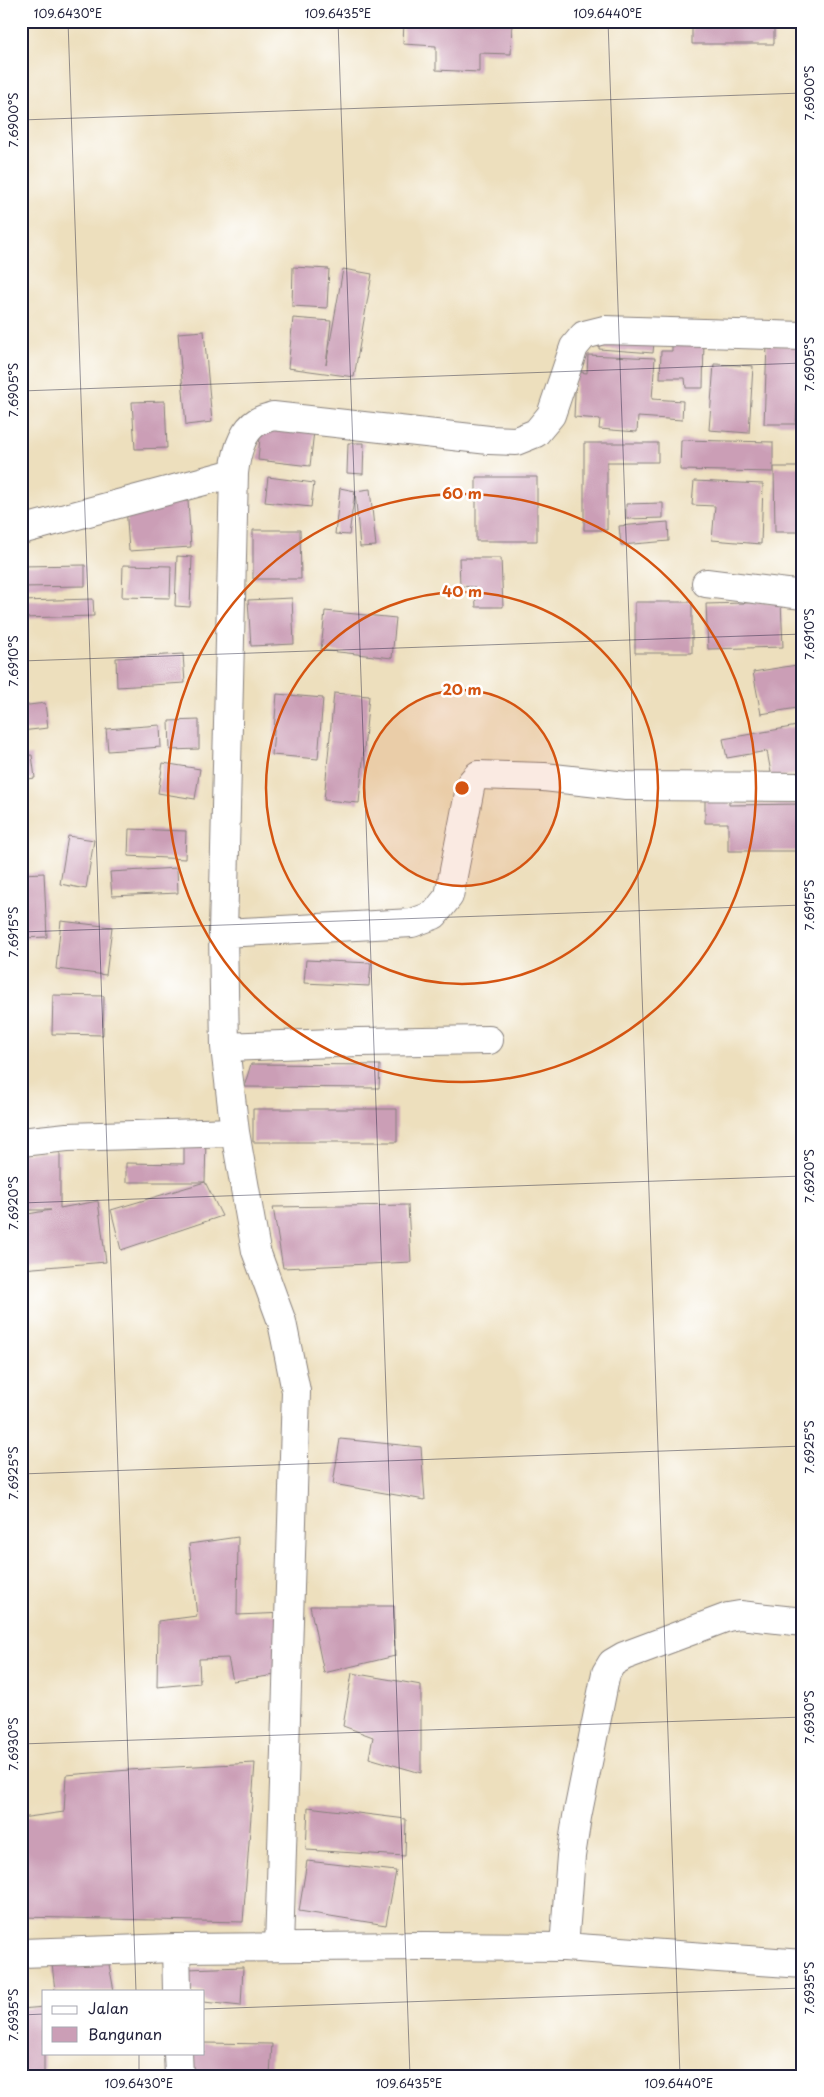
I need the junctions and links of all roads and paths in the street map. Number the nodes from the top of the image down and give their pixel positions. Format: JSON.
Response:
{"nodes":[{"id":1,"x":803,"y":336,"type":"edge"},
{"id":2,"x":234,"y":473,"type":"junction"},
{"id":3,"x":21,"y":530,"type":"edge"},
{"id":4,"x":706,"y":583,"type":"dead end"},
{"id":5,"x":803,"y":595,"type":"edge"},
{"id":6,"x":803,"y":787,"type":"edge"},
{"id":7,"x":223,"y":933,"type":"junction"},
{"id":8,"x":489,"y":1040,"type":"dead end"},
{"id":9,"x":225,"y":1047,"type":"junction"},
{"id":10,"x":235,"y":1132,"type":"junction"},
{"id":11,"x":21,"y":1142,"type":"edge"},
{"id":12,"x":803,"y":1622,"type":"edge"},
{"id":13,"x":279,"y":1947,"type":"junction"},
{"id":14,"x":564,"y":1947,"type":"junction"},
{"id":15,"x":176,"y":1948,"type":"junction"},
{"id":16,"x":21,"y":1953,"type":"edge"},
{"id":17,"x":803,"y":1964,"type":"edge"},
{"id":18,"x":177,"y":1990,"type":"edge"},
{"id":19,"x":178,"y":2054,"type":"edge"},
{"id":20,"x":179,"y":2076,"type":"edge"}],
"edges":[{"from":1,"to":2,"type":"street"},
{"from":2,"to":3,"type":"street"},
{"from":2,"to":7,"type":"street"},
{"from":4,"to":5,"type":"street"},
{"from":6,"to":7,"type":"street"},
{"from":7,"to":9,"type":"street"},
{"from":8,"to":9,"type":"street"},
{"from":9,"to":10,"type":"street"},
{"from":10,"to":11,"type":"street"},
{"from":10,"to":13,"type":"street"},
{"from":12,"to":14,"type":"street"},
{"from":13,"to":14,"type":"street"},
{"from":13,"to":15,"type":"street"},
{"from":14,"to":17,"type":"street"},
{"from":15,"to":16,"type":"street"},
{"from":15,"to":18,"type":"street"},
{"from":19,"to":20,"type":"street"}]}
